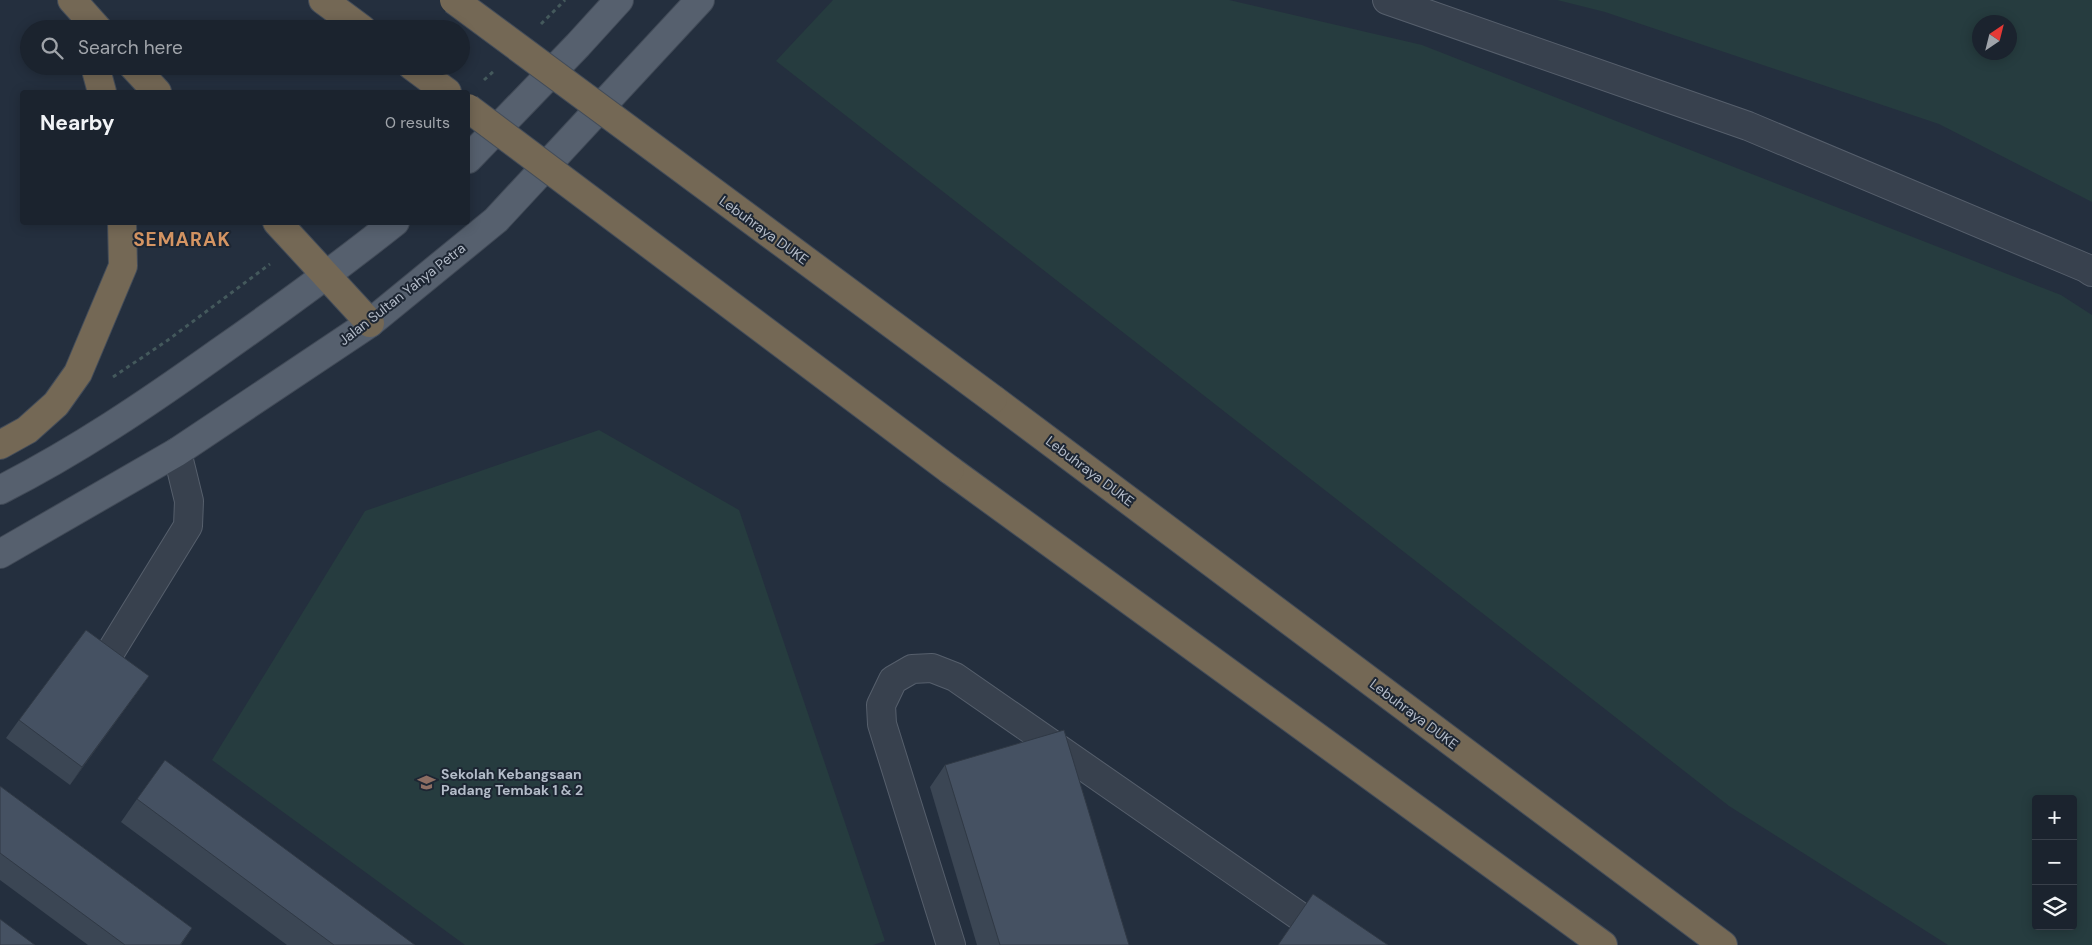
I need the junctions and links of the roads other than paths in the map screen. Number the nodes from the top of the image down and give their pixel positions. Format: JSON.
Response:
{"nodes":[{"id":1,"x":63,"y":0,"type":"edge"},
{"id":2,"x":72,"y":0,"type":"edge"},
{"id":3,"x":323,"y":0,"type":"edge"},
{"id":4,"x":454,"y":0,"type":"edge"},
{"id":5,"x":619,"y":0,"type":"edge"},
{"id":6,"x":700,"y":0,"type":"edge"},
{"id":7,"x":1387,"y":0,"type":"edge"},
{"id":8,"x":73,"y":20,"type":"edge"},
{"id":9,"x":90,"y":20,"type":"edge"},
{"id":10,"x":350,"y":20,"type":"edge"},
{"id":11,"x":97,"y":75,"type":"edge"},
{"id":12,"x":141,"y":75,"type":"edge"},
{"id":13,"x":424,"y":75,"type":"edge"},
{"id":14,"x":101,"y":90,"type":"edge"},
{"id":15,"x":155,"y":90,"type":"edge"},
{"id":16,"x":444,"y":90,"type":"edge"},
{"id":17,"x":470,"y":110,"type":"edge"},
{"id":18,"x":470,"y":157,"type":"edge"},
{"id":19,"x":122,"y":225,"type":"edge"},
{"id":20,"x":280,"y":225,"type":"edge"},
{"id":21,"x":391,"y":225,"type":"edge"},
{"id":22,"x":2092,"y":272,"type":"edge"},
{"id":23,"x":327,"y":276,"type":"junction"},
{"id":24,"x":370,"y":323,"type":"junction"},
{"id":25,"x":0,"y":445,"type":"edge"},
{"id":26,"x":177,"y":452,"type":"junction"},
{"id":27,"x":0,"y":490,"type":"edge"},
{"id":28,"x":0,"y":554,"type":"edge"},
{"id":29,"x":108,"y":656,"type":"edge"},
{"id":30,"x":950,"y":945,"type":"edge"},
{"id":31,"x":1341,"y":945,"type":"edge"},
{"id":32,"x":1603,"y":945,"type":"edge"},
{"id":33,"x":1723,"y":945,"type":"edge"}],
"edges":[{"from":1,"to":8,"type":"highway"},
{"from":2,"to":9,"type":"highway"},
{"from":3,"to":10,"type":"highway"},
{"from":4,"to":33,"type":"highway","name":"Lebuhraya DUKE","bridge":true},
{"from":5,"to":18,"type":"main road"},
{"from":6,"to":24,"type":"main road","name":"Jalan Sultan Yahya Petra"},
{"from":7,"to":22,"type":"lane"},
{"from":11,"to":14,"type":"highway"},
{"from":12,"to":15,"type":"highway"},
{"from":13,"to":16,"type":"highway"},
{"from":17,"to":32,"type":"highway","bridge":true},
{"from":19,"to":25,"type":"highway"},
{"from":20,"to":23,"type":"highway"},
{"from":21,"to":23,"type":"main road"},
{"from":23,"to":24,"type":"highway"},
{"from":23,"to":27,"type":"main road"},
{"from":24,"to":26,"type":"main road","name":"Jalan Sultan Yahya Petra"},
{"from":26,"to":28,"type":"main road","name":"Jalan Sultan Yahya Petra"},
{"from":26,"to":29,"type":"lane"},
{"from":30,"to":31,"type":"lane"}]}
